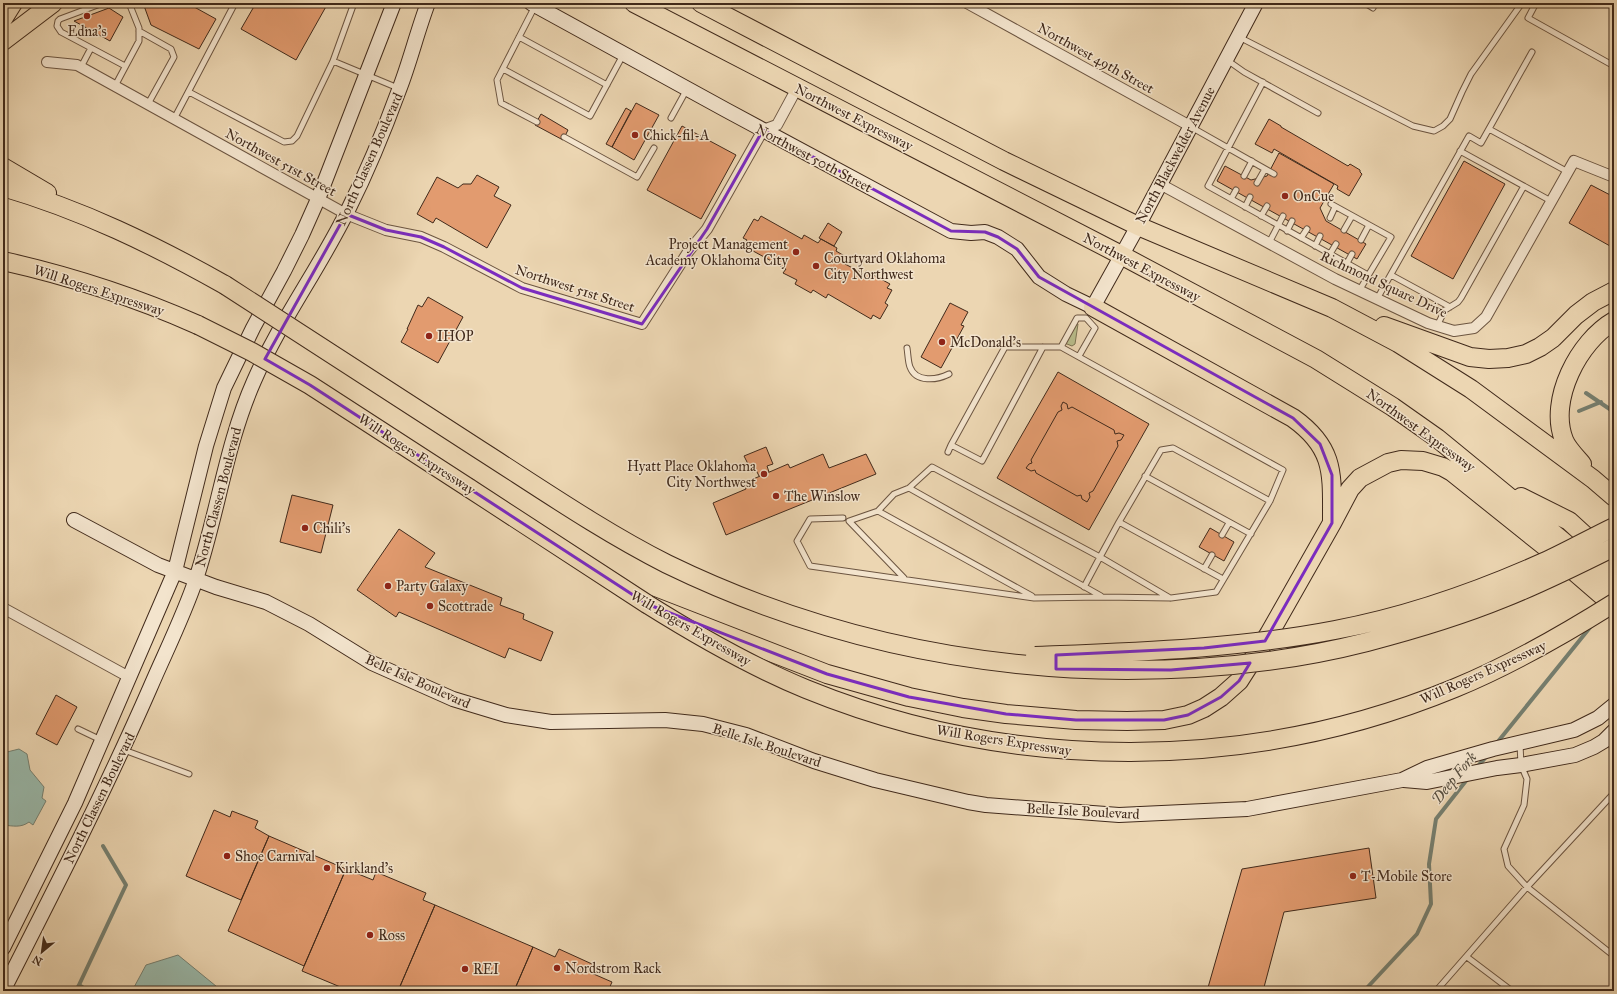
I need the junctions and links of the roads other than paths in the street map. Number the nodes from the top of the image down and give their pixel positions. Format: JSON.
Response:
{"nodes":[{"id":1,"x":53,"y":3,"type":"edge"},
{"id":2,"x":103,"y":3,"type":"edge"},
{"id":3,"x":129,"y":3,"type":"edge"},
{"id":4,"x":235,"y":3,"type":"edge"},
{"id":5,"x":354,"y":3,"type":"edge"},
{"id":6,"x":394,"y":3,"type":"edge"},
{"id":7,"x":428,"y":3,"type":"edge"},
{"id":8,"x":634,"y":3,"type":"edge"},
{"id":9,"x":701,"y":3,"type":"edge"},
{"id":10,"x":966,"y":3,"type":"edge"},
{"id":11,"x":1256,"y":3,"type":"edge"},
{"id":12,"x":1365,"y":3,"type":"edge"},
{"id":13,"x":1522,"y":3,"type":"edge"},
{"id":14,"x":1536,"y":3,"type":"edge"},
{"id":15,"x":533,"y":4,"type":"edge"},
{"id":16,"x":1373,"y":8,"type":"dead end"},
{"id":17,"x":139,"y":31,"type":"junction"},
{"id":18,"x":1238,"y":36,"type":"junction"},
{"id":19,"x":519,"y":37,"type":"junction"},
{"id":20,"x":3,"y":40,"type":"edge"},
{"id":21,"x":91,"y":48,"type":"junction"},
{"id":22,"x":1532,"y":52,"type":"dead end"},
{"id":23,"x":624,"y":54,"type":"junction"},
{"id":24,"x":1226,"y":60,"type":"junction"},
{"id":25,"x":333,"y":61,"type":"junction"},
{"id":26,"x":47,"y":62,"type":"dead end"},
{"id":27,"x":125,"y":66,"type":"junction"},
{"id":28,"x":1614,"y":66,"type":"edge"},
{"id":29,"x":81,"y":67,"type":"junction"},
{"id":30,"x":503,"y":69,"type":"junction"},
{"id":31,"x":365,"y":75,"type":"junction"},
{"id":32,"x":1263,"y":82,"type":"junction"},
{"id":33,"x":607,"y":85,"type":"junction"},
{"id":34,"x":115,"y":86,"type":"junction"},
{"id":35,"x":797,"y":88,"type":"junction"},
{"id":36,"x":400,"y":89,"type":"junction"},
{"id":37,"x":687,"y":89,"type":"junction"},
{"id":38,"x":189,"y":92,"type":"junction"},
{"id":39,"x":148,"y":104,"type":"junction"},
{"id":40,"x":1318,"y":112,"type":"dead end"},
{"id":41,"x":671,"y":118,"type":"dead end"},
{"id":42,"x":174,"y":119,"type":"junction"},
{"id":43,"x":537,"y":122,"type":"dead end"},
{"id":44,"x":1190,"y":126,"type":"junction"},
{"id":45,"x":1489,"y":129,"type":"junction"},
{"id":46,"x":763,"y":130,"type":"junction"},
{"id":47,"x":564,"y":137,"type":"dead end"},
{"id":48,"x":654,"y":148,"type":"dead end"},
{"id":49,"x":1228,"y":148,"type":"junction"},
{"id":50,"x":1460,"y":151,"type":"junction"},
{"id":51,"x":1252,"y":161,"type":"junction"},
{"id":52,"x":3,"y":167,"type":"edge"},
{"id":53,"x":1265,"y":169,"type":"junction"},
{"id":54,"x":1568,"y":172,"type":"junction"},
{"id":55,"x":1274,"y":174,"type":"dead end"},
{"id":56,"x":1244,"y":176,"type":"dead end"},
{"id":57,"x":1614,"y":178,"type":"edge"},
{"id":58,"x":1257,"y":183,"type":"dead end"},
{"id":59,"x":1160,"y":184,"type":"junction"},
{"id":60,"x":1524,"y":186,"type":"junction"},
{"id":61,"x":3,"y":187,"type":"edge"},
{"id":62,"x":1236,"y":190,"type":"dead end"},
{"id":63,"x":1250,"y":197,"type":"dead end"},
{"id":64,"x":318,"y":199,"type":"junction"},
{"id":65,"x":1231,"y":199,"type":"junction"},
{"id":66,"x":1551,"y":201,"type":"junction"},
{"id":67,"x":1267,"y":206,"type":"dead end"},
{"id":68,"x":1245,"y":207,"type":"junction"},
{"id":69,"x":346,"y":214,"type":"junction"},
{"id":70,"x":84,"y":215,"type":"junction"},
{"id":71,"x":1262,"y":216,"type":"junction"},
{"id":72,"x":1283,"y":216,"type":"dead end"},
{"id":73,"x":1352,"y":216,"type":"junction"},
{"id":74,"x":1330,"y":218,"type":"dead end"},
{"id":75,"x":1292,"y":221,"type":"dead end"},
{"id":76,"x":1278,"y":225,"type":"junction"},
{"id":77,"x":1369,"y":225,"type":"junction"},
{"id":78,"x":1138,"y":226,"type":"junction"},
{"id":79,"x":1306,"y":229,"type":"dead end"},
{"id":80,"x":1287,"y":230,"type":"junction"},
{"id":81,"x":1344,"y":230,"type":"dead end"},
{"id":82,"x":1320,"y":236,"type":"dead end"},
{"id":83,"x":1301,"y":238,"type":"junction"},
{"id":84,"x":1361,"y":240,"type":"dead end"},
{"id":85,"x":1269,"y":243,"type":"junction"},
{"id":86,"x":1336,"y":244,"type":"dead end"},
{"id":87,"x":1316,"y":246,"type":"junction"},
{"id":88,"x":1330,"y":254,"type":"junction"},
{"id":89,"x":1352,"y":254,"type":"dead end"},
{"id":90,"x":1121,"y":255,"type":"junction"},
{"id":91,"x":3,"y":261,"type":"edge"},
{"id":92,"x":1347,"y":263,"type":"junction"},
{"id":93,"x":1368,"y":275,"type":"junction"},
{"id":94,"x":1391,"y":275,"type":"junction"},
{"id":95,"x":1360,"y":291,"type":"junction"},
{"id":96,"x":1614,"y":291,"type":"edge"},
{"id":97,"x":1377,"y":299,"type":"junction"},
{"id":98,"x":1450,"y":307,"type":"junction"},
{"id":99,"x":1332,"y":308,"type":"junction"},
{"id":100,"x":1090,"y":312,"type":"junction"},
{"id":101,"x":1614,"y":321,"type":"edge"},
{"id":102,"x":1437,"y":326,"type":"junction"},
{"id":103,"x":1061,"y":346,"type":"junction"},
{"id":104,"x":1043,"y":347,"type":"junction"},
{"id":105,"x":907,"y":348,"type":"dead end"},
{"id":106,"x":1079,"y":356,"type":"junction"},
{"id":107,"x":949,"y":374,"type":"dead end"},
{"id":108,"x":951,"y":445,"type":"junction"},
{"id":109,"x":948,"y":452,"type":"dead end"},
{"id":110,"x":1145,"y":476,"type":"junction"},
{"id":111,"x":1593,"y":479,"type":"junction"},
{"id":112,"x":1493,"y":484,"type":"junction"},
{"id":113,"x":909,"y":488,"type":"junction"},
{"id":114,"x":1614,"y":497,"type":"edge"},
{"id":115,"x":1270,"y":501,"type":"junction"},
{"id":116,"x":878,"y":511,"type":"junction"},
{"id":117,"x":843,"y":518,"type":"dead end"},
{"id":118,"x":74,"y":520,"type":"dead end"},
{"id":119,"x":1119,"y":522,"type":"junction"},
{"id":120,"x":1229,"y":523,"type":"junction"},
{"id":121,"x":1332,"y":523,"type":"junction"},
{"id":122,"x":1614,"y":527,"type":"edge"},
{"id":123,"x":1251,"y":534,"type":"junction"},
{"id":124,"x":1222,"y":535,"type":"dead end"},
{"id":125,"x":1553,"y":543,"type":"junction"},
{"id":126,"x":1614,"y":547,"type":"edge"},
{"id":127,"x":1212,"y":555,"type":"dead end"},
{"id":128,"x":1100,"y":557,"type":"junction"},
{"id":129,"x":1614,"y":562,"type":"edge"},
{"id":130,"x":1204,"y":569,"type":"junction"},
{"id":131,"x":175,"y":572,"type":"junction"},
{"id":132,"x":904,"y":578,"type":"junction"},
{"id":133,"x":196,"y":579,"type":"junction"},
{"id":134,"x":1224,"y":580,"type":"junction"},
{"id":135,"x":1614,"y":585,"type":"edge"},
{"id":136,"x":1084,"y":587,"type":"junction"},
{"id":137,"x":1102,"y":597,"type":"junction"},
{"id":138,"x":1034,"y":598,"type":"junction"},
{"id":139,"x":1171,"y":598,"type":"junction"},
{"id":140,"x":1614,"y":603,"type":"edge"},
{"id":141,"x":647,"y":604,"type":"junction"},
{"id":142,"x":1614,"y":606,"type":"edge"},
{"id":143,"x":3,"y":608,"type":"edge"},
{"id":144,"x":972,"y":660,"type":"junction"},
{"id":145,"x":129,"y":677,"type":"junction"},
{"id":146,"x":1614,"y":705,"type":"edge"},
{"id":147,"x":78,"y":729,"type":"dead end"},
{"id":148,"x":1614,"y":731,"type":"edge"},
{"id":149,"x":102,"y":741,"type":"junction"},
{"id":150,"x":1520,"y":742,"type":"junction"},
{"id":151,"x":123,"y":750,"type":"junction"},
{"id":152,"x":1521,"y":765,"type":"junction"},
{"id":153,"x":189,"y":774,"type":"dead end"},
{"id":154,"x":1402,"y":780,"type":"junction"},
{"id":155,"x":1614,"y":793,"type":"edge"},
{"id":156,"x":1527,"y":887,"type":"junction"},
{"id":157,"x":3,"y":948,"type":"edge"},
{"id":158,"x":1614,"y":956,"type":"edge"},
{"id":159,"x":1467,"y":957,"type":"junction"},
{"id":160,"x":3,"y":991,"type":"edge"},
{"id":161,"x":1436,"y":991,"type":"edge"},
{"id":162,"x":1512,"y":991,"type":"edge"}],
"edges":[{"from":1,"to":20,"type":"highway"},
{"from":2,"to":21,"type":"lane"},
{"from":3,"to":17,"type":"lane"},
{"from":4,"to":38,"type":"lane"},
{"from":5,"to":25,"type":"lane"},
{"from":6,"to":31,"type":"street","name":"North Classen Boulevard"},
{"from":7,"to":36,"type":"street","name":"North Classen Boulevard"},
{"from":8,"to":35,"type":"highway","name":"Northwest Expressway"},
{"from":9,"to":78,"type":"highway","name":"Northwest Expressway"},
{"from":10,"to":44,"type":"street","name":"Northwest 49th Street"},
{"from":11,"to":18,"type":"street","name":"North Blackwelder Avenue"},
{"from":12,"to":16,"type":"lane"},
{"from":13,"to":18,"type":"lane"},
{"from":14,"to":28,"type":"lane"},
{"from":15,"to":19,"type":"lane"},
{"from":15,"to":23,"type":"street","name":"Northwest 50th Street"},
{"from":17,"to":27,"type":"lane"},
{"from":17,"to":39,"type":"lane"},
{"from":18,"to":24,"type":"street","name":"North Blackwelder Avenue"},
{"from":19,"to":30,"type":"lane"},
{"from":19,"to":33,"type":"lane"},
{"from":21,"to":27,"type":"lane"},
{"from":21,"to":29,"type":"lane"},
{"from":22,"to":45,"type":"lane"},
{"from":23,"to":33,"type":"lane"},
{"from":23,"to":37,"type":"street","name":"Northwest 50th Street"},
{"from":24,"to":32,"type":"lane"},
{"from":24,"to":44,"type":"street","name":"North Blackwelder Avenue"},
{"from":25,"to":31,"type":"lane"},
{"from":25,"to":38,"type":"lane"},
{"from":26,"to":29,"type":"street","name":"Northwest 51st Street"},
{"from":27,"to":34,"type":"lane"},
{"from":29,"to":34,"type":"street","name":"Northwest 51st Street"},
{"from":30,"to":33,"type":"lane"},
{"from":30,"to":43,"type":"lane"},
{"from":31,"to":36,"type":"lane"},
{"from":31,"to":64,"type":"street","name":"North Classen Boulevard"},
{"from":32,"to":40,"type":"lane"},
{"from":32,"to":49,"type":"lane"},
{"from":34,"to":39,"type":"street","name":"Northwest 51st Street"},
{"from":35,"to":46,"type":"street"},
{"from":35,"to":90,"type":"highway","name":"Northwest Expressway"},
{"from":36,"to":69,"type":"street","name":"North Classen Boulevard"},
{"from":37,"to":41,"type":"lane"},
{"from":37,"to":46,"type":"street","name":"Northwest 50th Street"},
{"from":38,"to":42,"type":"lane"},
{"from":39,"to":42,"type":"street","name":"Northwest 51st Street"},
{"from":42,"to":64,"type":"street","name":"Northwest 51st Street"},
{"from":44,"to":49,"type":"lane"},
{"from":44,"to":59,"type":"street","name":"North Blackwelder Avenue"},
{"from":45,"to":50,"type":"lane"},
{"from":45,"to":54,"type":"lane"},
{"from":46,"to":69,"type":"street","name":"Northwest 51st Street"},
{"from":46,"to":100,"type":"street","name":"Northwest 50th Street"},
{"from":47,"to":48,"type":"lane"},
{"from":49,"to":51,"type":"lane"},
{"from":49,"to":65,"type":"lane"},
{"from":50,"to":60,"type":"lane"},
{"from":50,"to":94,"type":"lane"},
{"from":51,"to":53,"type":"lane"},
{"from":51,"to":56,"type":"lane"},
{"from":52,"to":70,"type":"highway"},
{"from":53,"to":55,"type":"lane"},
{"from":53,"to":58,"type":"lane"},
{"from":54,"to":57,"type":"street","name":"Richmond Square Drive"},
{"from":54,"to":66,"type":"street","name":"Richmond Square Drive"},
{"from":59,"to":78,"type":"street","name":"North Blackwelder Avenue"},
{"from":59,"to":85,"type":"street","name":"Richmond Square Drive"},
{"from":60,"to":66,"type":"lane"},
{"from":60,"to":98,"type":"lane"},
{"from":61,"to":70,"type":"highway"},
{"from":62,"to":65,"type":"lane"},
{"from":63,"to":68,"type":"lane"},
{"from":64,"to":69,"type":"street","name":"Northwest 51st Street"},
{"from":64,"to":131,"type":"street","name":"North Classen Boulevard"},
{"from":65,"to":68,"type":"lane"},
{"from":66,"to":102,"type":"street","name":"Richmond Square Drive"},
{"from":67,"to":71,"type":"lane"},
{"from":68,"to":71,"type":"lane"},
{"from":69,"to":133,"type":"street","name":"North Classen Boulevard"},
{"from":70,"to":144,"type":"highway","bridge":true},
{"from":71,"to":76,"type":"lane"},
{"from":72,"to":76,"type":"lane"},
{"from":73,"to":74,"type":"lane"},
{"from":73,"to":77,"type":"lane"},
{"from":73,"to":81,"type":"lane"},
{"from":75,"to":80,"type":"lane"},
{"from":76,"to":80,"type":"lane"},
{"from":76,"to":85,"type":"lane"},
{"from":77,"to":84,"type":"lane"},
{"from":77,"to":93,"type":"lane"},
{"from":78,"to":90,"type":"street","name":"North Blackwelder Avenue"},
{"from":78,"to":99,"type":"highway","name":"Northwest Expressway"},
{"from":79,"to":83,"type":"lane"},
{"from":80,"to":83,"type":"lane"},
{"from":82,"to":87,"type":"lane"},
{"from":83,"to":87,"type":"lane"},
{"from":85,"to":95,"type":"street","name":"Richmond Square Drive"},
{"from":86,"to":88,"type":"lane"},
{"from":87,"to":88,"type":"lane"},
{"from":88,"to":92,"type":"lane"},
{"from":89,"to":92,"type":"lane"},
{"from":90,"to":100,"type":"street","name":"North Blackwelder Avenue"},
{"from":90,"to":112,"type":"highway","name":"Northwest Expressway"},
{"from":91,"to":141,"type":"highway","name":"Will Rogers Expressway","bridge":true},
{"from":92,"to":93,"type":"lane"},
{"from":93,"to":95,"type":"lane"},
{"from":94,"to":97,"type":"lane"},
{"from":94,"to":98,"type":"lane"},
{"from":95,"to":97,"type":"street","name":"Richmond Square Drive"},
{"from":96,"to":99,"type":"highway"},
{"from":97,"to":102,"type":"street","name":"Richmond Square Drive"},
{"from":98,"to":102,"type":"lane"},
{"from":99,"to":111,"type":"highway","name":"Northwest Expressway"},
{"from":100,"to":103,"type":"lane"},
{"from":100,"to":106,"type":"lane"},
{"from":100,"to":121,"type":"highway"},
{"from":101,"to":111,"type":"highway"},
{"from":103,"to":104,"type":"lane"},
{"from":103,"to":106,"type":"lane"},
{"from":104,"to":108,"type":"lane"},
{"from":104,"to":108,"type":"lane"},
{"from":105,"to":107,"type":"lane"},
{"from":106,"to":115,"type":"lane"},
{"from":108,"to":109,"type":"lane"},
{"from":110,"to":115,"type":"lane"},
{"from":110,"to":119,"type":"lane"},
{"from":110,"to":120,"type":"lane"},
{"from":111,"to":114,"type":"highway","name":"Northwest Expressway"},
{"from":112,"to":125,"type":"highway","name":"Northwest Expressway"},
{"from":112,"to":129,"type":"highway","bridge":true},
{"from":113,"to":116,"type":"lane"},
{"from":113,"to":128,"type":"lane"},
{"from":113,"to":136,"type":"lane"},
{"from":115,"to":123,"type":"lane"},
{"from":116,"to":132,"type":"lane"},
{"from":116,"to":138,"type":"lane"},
{"from":117,"to":132,"type":"lane"},
{"from":118,"to":131,"type":"street","name":"Belle Isle Boulevard"},
{"from":119,"to":128,"type":"lane"},
{"from":119,"to":130,"type":"lane"},
{"from":120,"to":123,"type":"lane"},
{"from":120,"to":124,"type":"lane"},
{"from":121,"to":125,"type":"highway"},
{"from":121,"to":141,"type":"highway","bridge":true},
{"from":122,"to":144,"type":"highway","bridge":true},
{"from":123,"to":134,"type":"lane"},
{"from":125,"to":135,"type":"highway","name":"Northwest Expressway","bridge":true},
{"from":125,"to":142,"type":"highway","bridge":true},
{"from":126,"to":144,"type":"highway","bridge":true},
{"from":127,"to":130,"type":"lane"},
{"from":128,"to":136,"type":"lane"},
{"from":128,"to":139,"type":"lane"},
{"from":130,"to":134,"type":"lane"},
{"from":131,"to":133,"type":"street","name":"Belle Isle Boulevard"},
{"from":131,"to":145,"type":"street","name":"North Classen Boulevard"},
{"from":132,"to":138,"type":"lane"},
{"from":133,"to":151,"type":"street","name":"North Classen Boulevard"},
{"from":133,"to":154,"type":"street","name":"Belle Isle Boulevard"},
{"from":134,"to":139,"type":"lane"},
{"from":136,"to":137,"type":"lane"},
{"from":137,"to":138,"type":"lane"},
{"from":137,"to":139,"type":"lane"},
{"from":140,"to":141,"type":"highway","name":"Will Rogers Expressway","bridge":true},
{"from":143,"to":145,"type":"street"},
{"from":145,"to":149,"type":"street","name":"North Classen Boulevard"},
{"from":146,"to":150,"type":"street","name":"Belle Isle Boulevard"},
{"from":147,"to":149,"type":"lane"},
{"from":148,"to":152,"type":"street","name":"Belle Isle Boulevard"},
{"from":149,"to":151,"type":"street"},
{"from":149,"to":157,"type":"street","name":"North Classen Boulevard"},
{"from":150,"to":152,"type":"lane"},
{"from":150,"to":154,"type":"street","name":"Belle Isle Boulevard"},
{"from":151,"to":153,"type":"lane"},
{"from":151,"to":160,"type":"street","name":"North Classen Boulevard"},
{"from":152,"to":154,"type":"street","name":"Belle Isle Boulevard"},
{"from":152,"to":156,"type":"lane"},
{"from":155,"to":156,"type":"lane"},
{"from":156,"to":158,"type":"lane"},
{"from":156,"to":159,"type":"lane"},
{"from":159,"to":161,"type":"lane"},
{"from":159,"to":162,"type":"lane"}]}
